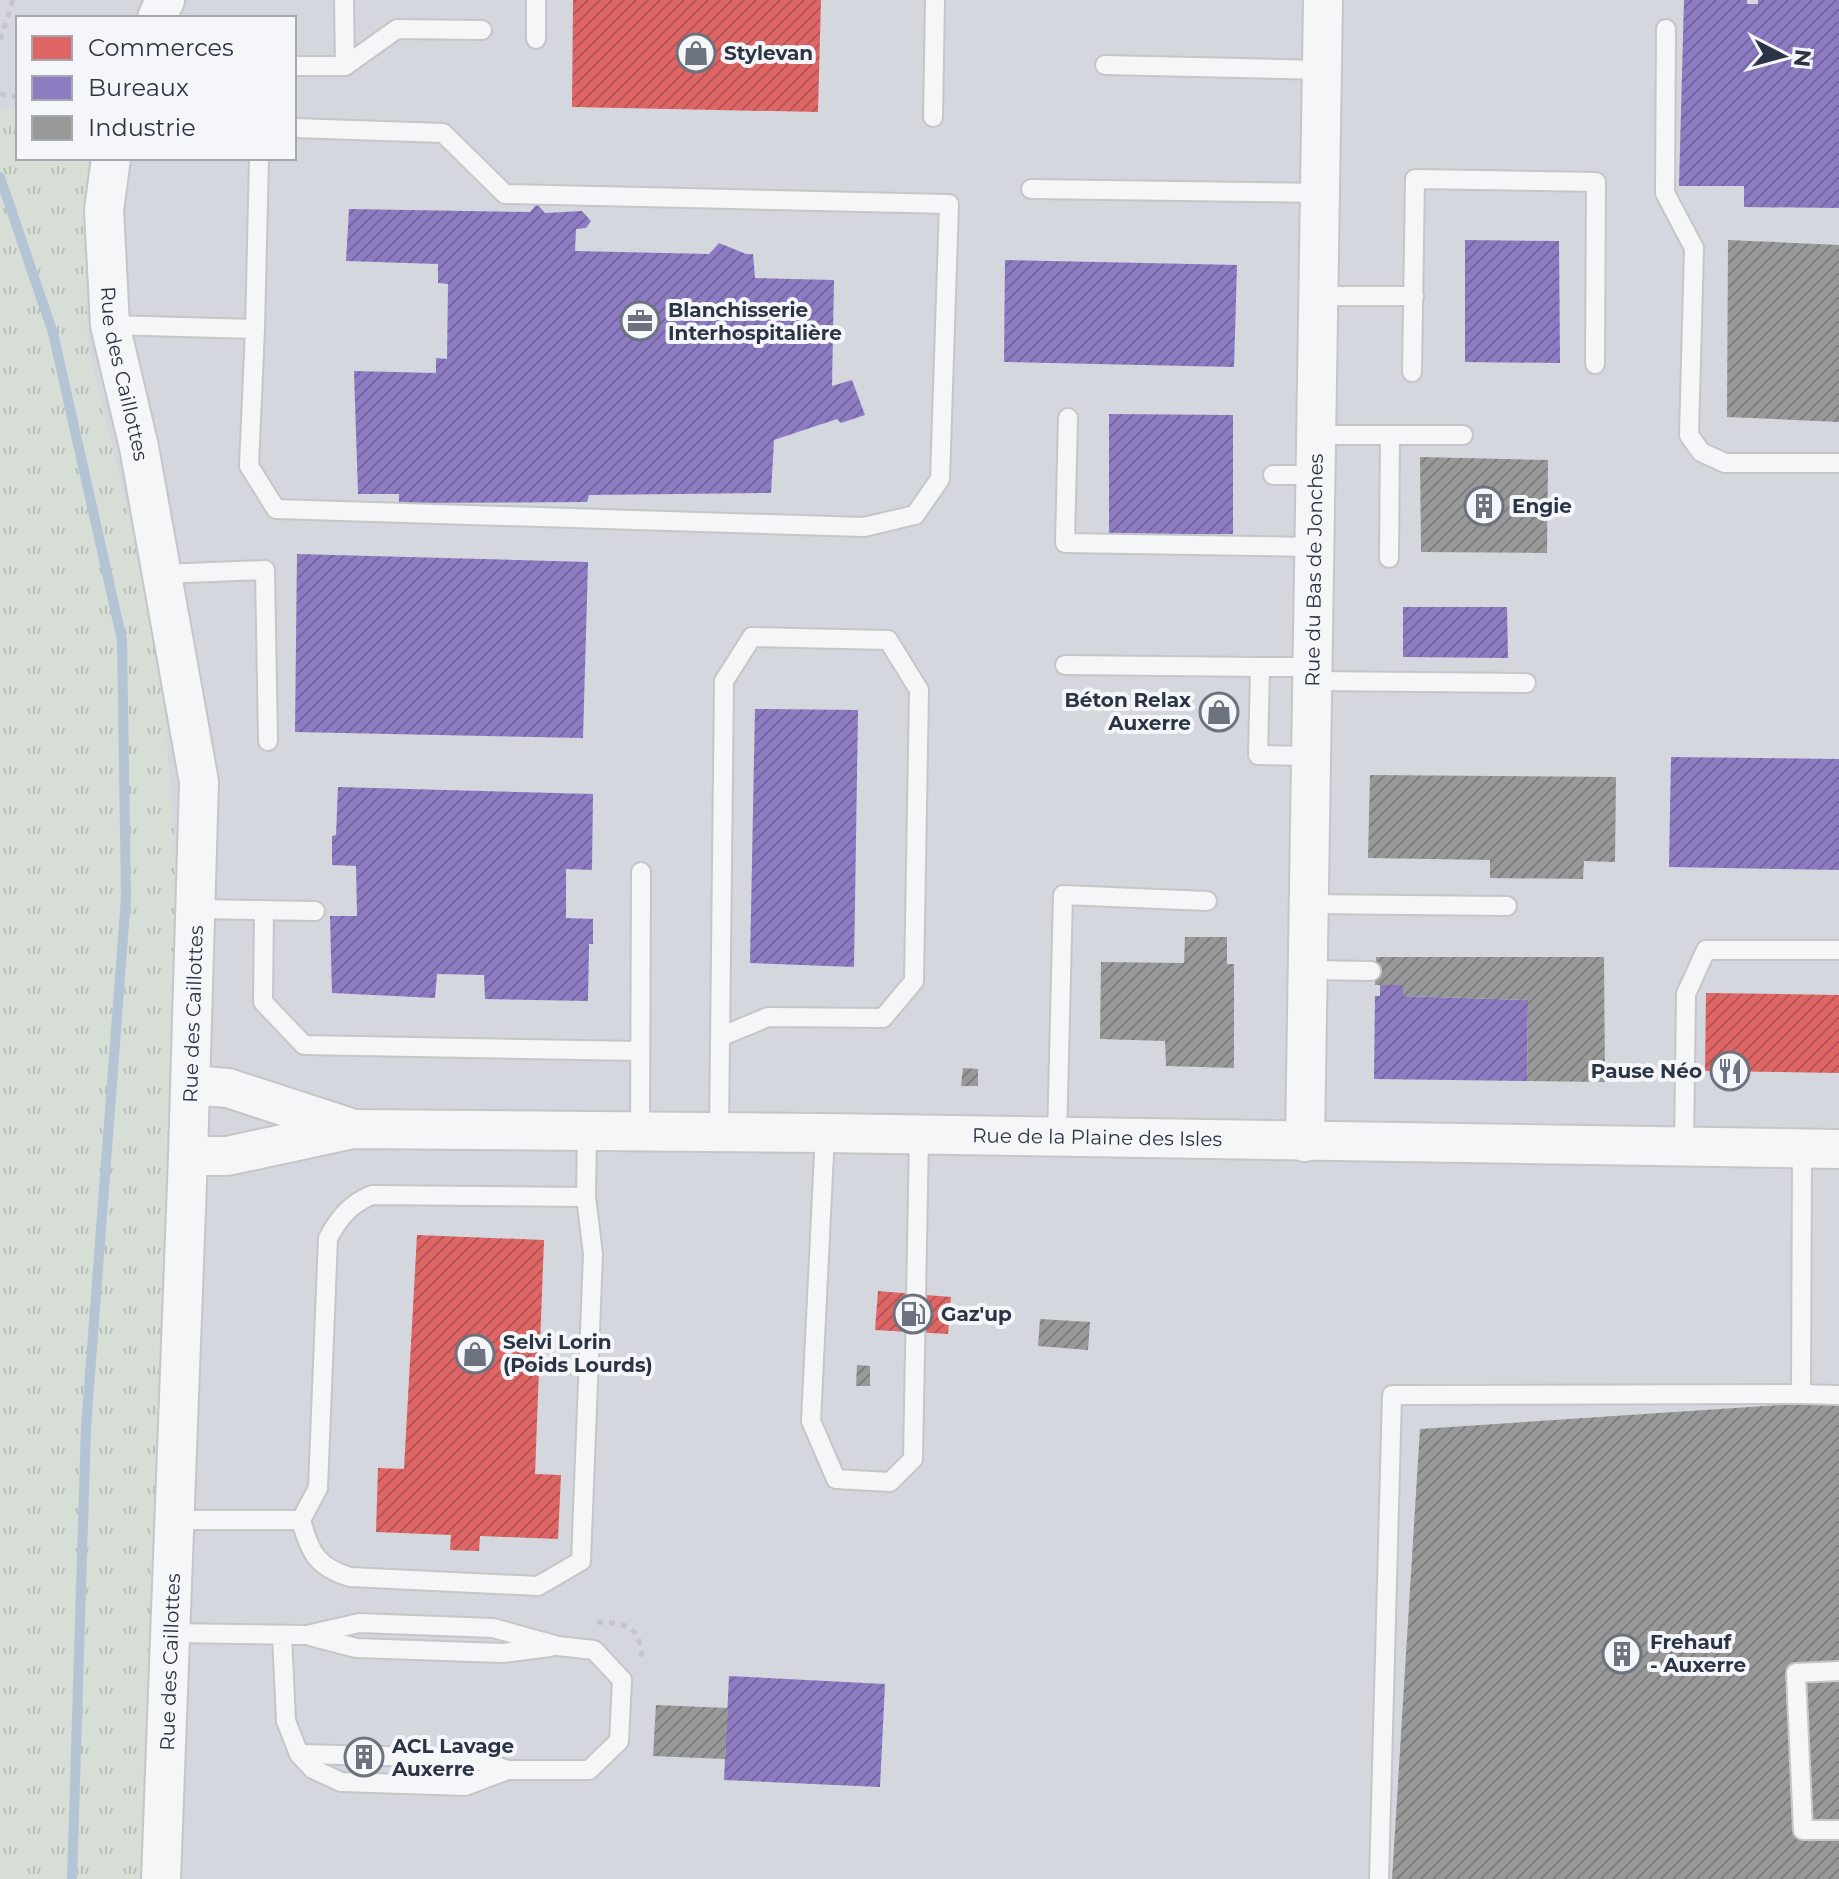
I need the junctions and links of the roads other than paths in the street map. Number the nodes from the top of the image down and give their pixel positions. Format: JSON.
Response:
{"nodes":[{"id":1,"x":344,"y":0,"type":"edge"},
{"id":2,"x":536,"y":0,"type":"edge"},
{"id":3,"x":935,"y":0,"type":"edge"},
{"id":4,"x":1323,"y":0,"type":"edge"},
{"id":5,"x":1666,"y":29,"type":"dead end"},
{"id":6,"x":482,"y":30,"type":"dead end"},
{"id":7,"x":536,"y":39,"type":"dead end"},
{"id":8,"x":1105,"y":65,"type":"dead end"},
{"id":9,"x":296,"y":66,"type":"edge"},
{"id":10,"x":345,"y":66,"type":"junction"},
{"id":11,"x":1322,"y":70,"type":"junction"},
{"id":12,"x":933,"y":117,"type":"dead end"},
{"id":13,"x":296,"y":128,"type":"edge"},
{"id":14,"x":111,"y":160,"type":"edge"},
{"id":15,"x":259,"y":160,"type":"edge"},
{"id":16,"x":1031,"y":189,"type":"dead end"},
{"id":17,"x":1320,"y":193,"type":"junction"},
{"id":18,"x":1318,"y":296,"type":"junction"},
{"id":19,"x":1414,"y":296,"type":"junction"},
{"id":20,"x":110,"y":325,"type":"junction"},
{"id":21,"x":255,"y":329,"type":"junction"},
{"id":22,"x":1595,"y":364,"type":"dead end"},
{"id":23,"x":1412,"y":372,"type":"dead end"},
{"id":24,"x":1068,"y":418,"type":"dead end"},
{"id":25,"x":1316,"y":435,"type":"junction"},
{"id":26,"x":1390,"y":435,"type":"junction"},
{"id":27,"x":1463,"y":435,"type":"dead end"},
{"id":28,"x":1839,"y":463,"type":"edge"},
{"id":29,"x":1273,"y":475,"type":"dead end"},
{"id":30,"x":1315,"y":475,"type":"junction"},
{"id":31,"x":1315,"y":547,"type":"junction"},
{"id":32,"x":1389,"y":558,"type":"dead end"},
{"id":33,"x":162,"y":574,"type":"junction"},
{"id":34,"x":1065,"y":665,"type":"dead end"},
{"id":35,"x":1260,"y":667,"type":"junction"},
{"id":36,"x":1313,"y":674,"type":"junction"},
{"id":37,"x":1526,"y":683,"type":"dead end"},
{"id":38,"x":268,"y":741,"type":"dead end"},
{"id":39,"x":1312,"y":756,"type":"junction"},
{"id":40,"x":641,"y":872,"type":"dead end"},
{"id":41,"x":1207,"y":901,"type":"dead end"},
{"id":42,"x":1309,"y":904,"type":"junction"},
{"id":43,"x":1507,"y":906,"type":"dead end"},
{"id":44,"x":196,"y":909,"type":"junction"},
{"id":45,"x":264,"y":910,"type":"junction"},
{"id":46,"x":315,"y":911,"type":"dead end"},
{"id":47,"x":1839,"y":950,"type":"edge"},
{"id":48,"x":1308,"y":970,"type":"junction"},
{"id":49,"x":1371,"y":971,"type":"dead end"},
{"id":50,"x":720,"y":1037,"type":"junction"},
{"id":51,"x":640,"y":1051,"type":"junction"},
{"id":52,"x":191,"y":1085,"type":"junction"},
{"id":53,"x":353,"y":1129,"type":"junction"},
{"id":54,"x":587,"y":1131,"type":"junction"},
{"id":55,"x":640,"y":1131,"type":"junction"},
{"id":56,"x":719,"y":1132,"type":"junction"},
{"id":57,"x":825,"y":1133,"type":"junction"},
{"id":58,"x":919,"y":1136,"type":"junction"},
{"id":59,"x":1057,"y":1138,"type":"junction"},
{"id":60,"x":1305,"y":1142,"type":"junction"},
{"id":61,"x":1684,"y":1147,"type":"junction"},
{"id":62,"x":1802,"y":1149,"type":"junction"},
{"id":63,"x":1839,"y":1149,"type":"edge"},
{"id":64,"x":188,"y":1156,"type":"junction"},
{"id":65,"x":586,"y":1197,"type":"junction"},
{"id":66,"x":1801,"y":1394,"type":"junction"},
{"id":67,"x":1839,"y":1395,"type":"edge"},
{"id":68,"x":175,"y":1520,"type":"junction"},
{"id":69,"x":301,"y":1520,"type":"junction"},
{"id":70,"x":171,"y":1633,"type":"junction"},
{"id":71,"x":282,"y":1635,"type":"junction"},
{"id":72,"x":1839,"y":1671,"type":"edge"},
{"id":73,"x":299,"y":1754,"type":"junction"},
{"id":74,"x":508,"y":1770,"type":"junction"},
{"id":75,"x":1839,"y":1830,"type":"edge"},
{"id":76,"x":161,"y":1879,"type":"edge"},
{"id":77,"x":1379,"y":1879,"type":"edge"}],
"edges":[{"from":1,"to":10,"type":"lane"},
{"from":2,"to":7,"type":"lane"},
{"from":3,"to":12,"type":"lane"},
{"from":4,"to":11,"type":"street","name":"Rue du Bas de Jonches"},
{"from":5,"to":28,"type":"lane"},
{"from":6,"to":10,"type":"lane"},
{"from":8,"to":11,"type":"lane"},
{"from":9,"to":10,"type":"lane"},
{"from":11,"to":17,"type":"street","name":"Rue du Bas de Jonches"},
{"from":13,"to":21,"type":"lane"},
{"from":14,"to":20,"type":"street","name":"Rue des Caillottes"},
{"from":15,"to":21,"type":"lane"},
{"from":16,"to":17,"type":"lane"},
{"from":17,"to":18,"type":"street","name":"Rue du Bas de Jonches"},
{"from":18,"to":19,"type":"lane"},
{"from":18,"to":25,"type":"street","name":"Rue du Bas de Jonches"},
{"from":19,"to":22,"type":"lane"},
{"from":19,"to":23,"type":"lane"},
{"from":20,"to":21,"type":"lane"},
{"from":20,"to":33,"type":"street","name":"Rue des Caillottes"},
{"from":24,"to":31,"type":"lane"},
{"from":25,"to":26,"type":"lane"},
{"from":25,"to":30,"type":"street","name":"Rue du Bas de Jonches"},
{"from":26,"to":27,"type":"lane"},
{"from":26,"to":32,"type":"lane"},
{"from":29,"to":30,"type":"lane"},
{"from":30,"to":31,"type":"street","name":"Rue du Bas de Jonches"},
{"from":31,"to":36,"type":"street","name":"Rue du Bas de Jonches"},
{"from":33,"to":38,"type":"lane"},
{"from":33,"to":44,"type":"street","name":"Rue des Caillottes"},
{"from":34,"to":35,"type":"lane"},
{"from":35,"to":36,"type":"lane"},
{"from":35,"to":39,"type":"lane"},
{"from":36,"to":37,"type":"lane"},
{"from":36,"to":39,"type":"street","name":"Rue du Bas de Jonches"},
{"from":39,"to":42,"type":"street","name":"Rue du Bas de Jonches"},
{"from":40,"to":51,"type":"lane"},
{"from":41,"to":59,"type":"lane"},
{"from":42,"to":43,"type":"lane"},
{"from":42,"to":48,"type":"street","name":"Rue du Bas de Jonches"},
{"from":44,"to":45,"type":"lane"},
{"from":44,"to":52,"type":"street","name":"Rue des Caillottes"},
{"from":45,"to":46,"type":"lane"},
{"from":45,"to":51,"type":"lane"},
{"from":47,"to":61,"type":"lane"},
{"from":48,"to":49,"type":"lane"},
{"from":48,"to":60,"type":"street","name":"Rue du Bas de Jonches"},
{"from":50,"to":50,"type":"lane"},
{"from":50,"to":56,"type":"lane"},
{"from":51,"to":55,"type":"lane"},
{"from":52,"to":53,"type":"street","name":"Rue de la Plaine des Isles"},
{"from":52,"to":64,"type":"street","name":"Rue des Caillottes"},
{"from":53,"to":54,"type":"street","name":"Rue de la Plaine des Isles"},
{"from":53,"to":64,"type":"street","name":"Rue de la Plaine des Isles"},
{"from":54,"to":55,"type":"street","name":"Rue de la Plaine des Isles"},
{"from":54,"to":65,"type":"lane"},
{"from":55,"to":56,"type":"street","name":"Rue de la Plaine des Isles"},
{"from":56,"to":57,"type":"street","name":"Rue de la Plaine des Isles"},
{"from":57,"to":58,"type":"street","name":"Rue de la Plaine des Isles"},
{"from":57,"to":58,"type":"lane"},
{"from":58,"to":59,"type":"street","name":"Rue de la Plaine des Isles"},
{"from":59,"to":60,"type":"street","name":"Rue de la Plaine des Isles"},
{"from":60,"to":61,"type":"street","name":"Rue de la Plaine des Isles"},
{"from":61,"to":62,"type":"street","name":"Rue de la Plaine des Isles"},
{"from":62,"to":63,"type":"street","name":"Rue de la Plaine des Isles"},
{"from":62,"to":66,"type":"lane"},
{"from":64,"to":68,"type":"street","name":"Rue des Caillottes"},
{"from":65,"to":69,"type":"lane"},
{"from":65,"to":69,"type":"lane"},
{"from":66,"to":67,"type":"lane"},
{"from":66,"to":77,"type":"lane"},
{"from":68,"to":69,"type":"lane"},
{"from":68,"to":70,"type":"street","name":"Rue des Caillottes"},
{"from":70,"to":71,"type":"lane"},
{"from":70,"to":76,"type":"street","name":"Rue des Caillottes"},
{"from":71,"to":73,"type":"lane"},
{"from":71,"to":74,"type":"lane"},
{"from":72,"to":75,"type":"lane"},
{"from":73,"to":74,"type":"lane"},
{"from":73,"to":74,"type":"lane"}]}
